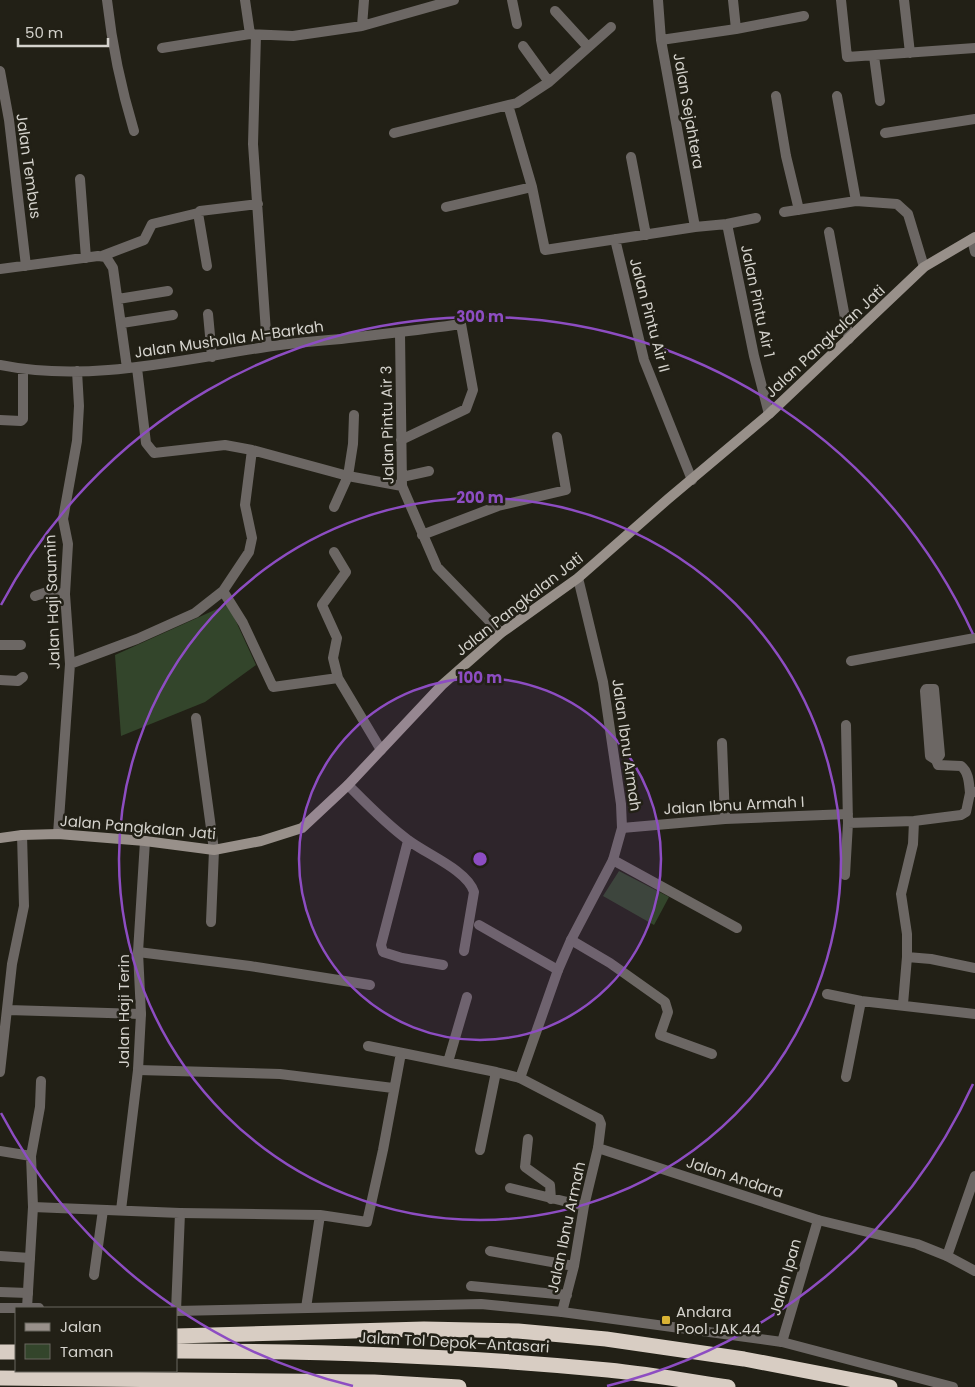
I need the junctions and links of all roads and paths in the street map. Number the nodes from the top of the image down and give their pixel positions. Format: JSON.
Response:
{"nodes":[{"id":1,"x":107,"y":0,"type":"edge"},
{"id":2,"x":245,"y":0,"type":"edge"},
{"id":3,"x":364,"y":0,"type":"edge"},
{"id":4,"x":454,"y":0,"type":"edge"},
{"id":5,"x":512,"y":0,"type":"edge"},
{"id":6,"x":658,"y":0,"type":"edge"},
{"id":7,"x":733,"y":0,"type":"edge"},
{"id":8,"x":841,"y":0,"type":"edge"},
{"id":9,"x":904,"y":0,"type":"edge"},
{"id":10,"x":555,"y":11,"type":"dead end"},
{"id":11,"x":804,"y":16,"type":"dead end"},
{"id":12,"x":517,"y":24,"type":"dead end"},
{"id":13,"x":362,"y":26,"type":"junction"},
{"id":14,"x":611,"y":27,"type":"dead end"},
{"id":15,"x":736,"y":29,"type":"junction"},
{"id":16,"x":253,"y":35,"type":"junction"},
{"id":17,"x":661,"y":40,"type":"junction"},
{"id":18,"x":523,"y":46,"type":"dead end"},
{"id":19,"x":588,"y":47,"type":"junction"},
{"id":20,"x":162,"y":48,"type":"dead end"},
{"id":21,"x":975,"y":48,"type":"edge"},
{"id":22,"x":910,"y":53,"type":"junction"},
{"id":23,"x":874,"y":56,"type":"junction"},
{"id":24,"x":0,"y":71,"type":"edge"},
{"id":25,"x":549,"y":82,"type":"junction"},
{"id":26,"x":776,"y":96,"type":"dead end"},
{"id":27,"x":837,"y":96,"type":"dead end"},
{"id":28,"x":880,"y":101,"type":"dead end"},
{"id":29,"x":508,"y":105,"type":"junction"},
{"id":30,"x":975,"y":119,"type":"edge"},
{"id":31,"x":134,"y":131,"type":"dead end"},
{"id":32,"x":886,"y":132,"type":"dead end"},
{"id":33,"x":394,"y":133,"type":"dead end"},
{"id":34,"x":631,"y":157,"type":"dead end"},
{"id":35,"x":80,"y":179,"type":"dead end"},
{"id":36,"x":532,"y":187,"type":"junction"},
{"id":37,"x":856,"y":202,"type":"junction"},
{"id":38,"x":258,"y":204,"type":"junction"},
{"id":39,"x":446,"y":207,"type":"dead end"},
{"id":40,"x":799,"y":210,"type":"junction"},
{"id":41,"x":784,"y":212,"type":"dead end"},
{"id":42,"x":198,"y":213,"type":"junction"},
{"id":43,"x":756,"y":218,"type":"dead end"},
{"id":44,"x":727,"y":224,"type":"junction"},
{"id":45,"x":695,"y":227,"type":"junction"},
{"id":46,"x":829,"y":232,"type":"dead end"},
{"id":47,"x":646,"y":235,"type":"junction"},
{"id":48,"x":973,"y":238,"type":"edge"},
{"id":49,"x":615,"y":240,"type":"junction"},
{"id":50,"x":975,"y":252,"type":"edge"},
{"id":51,"x":102,"y":256,"type":"junction"},
{"id":52,"x":86,"y":258,"type":"junction"},
{"id":53,"x":26,"y":266,"type":"junction"},
{"id":54,"x":208,"y":266,"type":"dead end"},
{"id":55,"x":924,"y":267,"type":"junction"},
{"id":56,"x":0,"y":269,"type":"edge"},
{"id":57,"x":168,"y":291,"type":"dead end"},
{"id":58,"x":118,"y":299,"type":"junction"},
{"id":59,"x":208,"y":314,"type":"dead end"},
{"id":60,"x":173,"y":316,"type":"dead end"},
{"id":61,"x":122,"y":323,"type":"junction"},
{"id":62,"x":400,"y":332,"type":"junction"},
{"id":63,"x":849,"y":339,"type":"junction"},
{"id":64,"x":267,"y":347,"type":"junction"},
{"id":65,"x":212,"y":357,"type":"junction"},
{"id":66,"x":0,"y":365,"type":"edge"},
{"id":67,"x":132,"y":368,"type":"junction"},
{"id":68,"x":23,"y":369,"type":"junction"},
{"id":69,"x":77,"y":371,"type":"junction"},
{"id":70,"x":769,"y":414,"type":"junction"},
{"id":71,"x":354,"y":415,"type":"dead end"},
{"id":72,"x":0,"y":420,"type":"edge"},
{"id":73,"x":557,"y":437,"type":"dead end"},
{"id":74,"x":401,"y":440,"type":"junction"},
{"id":75,"x":252,"y":450,"type":"junction"},
{"id":76,"x":429,"y":471,"type":"dead end"},
{"id":77,"x":348,"y":476,"type":"junction"},
{"id":78,"x":692,"y":480,"type":"junction"},
{"id":79,"x":402,"y":482,"type":"junction"},
{"id":80,"x":334,"y":507,"type":"dead end"},
{"id":81,"x":422,"y":535,"type":"junction"},
{"id":82,"x":334,"y":552,"type":"dead end"},
{"id":83,"x":578,"y":578,"type":"junction"},
{"id":84,"x":223,"y":591,"type":"junction"},
{"id":85,"x":65,"y":594,"type":"junction"},
{"id":86,"x":35,"y":596,"type":"dead end"},
{"id":87,"x":501,"y":633,"type":"junction"},
{"id":88,"x":975,"y":638,"type":"edge"},
{"id":89,"x":0,"y":645,"type":"edge"},
{"id":90,"x":21,"y":645,"type":"dead end"},
{"id":91,"x":851,"y":661,"type":"dead end"},
{"id":92,"x":70,"y":664,"type":"junction"},
{"id":93,"x":23,"y":677,"type":"dead end"},
{"id":94,"x":338,"y":678,"type":"junction"},
{"id":95,"x":0,"y":680,"type":"edge"},
{"id":96,"x":196,"y":718,"type":"dead end"},
{"id":97,"x":846,"y":725,"type":"dead end"},
{"id":98,"x":722,"y":743,"type":"dead end"},
{"id":99,"x":381,"y":750,"type":"junction"},
{"id":100,"x":936,"y":760,"type":"junction"},
{"id":101,"x":348,"y":785,"type":"junction"},
{"id":102,"x":973,"y":792,"type":"edge"},
{"id":103,"x":725,"y":819,"type":"junction"},
{"id":104,"x":848,"y":819,"type":"junction"},
{"id":105,"x":914,"y":821,"type":"junction"},
{"id":106,"x":622,"y":828,"type":"junction"},
{"id":107,"x":58,"y":834,"type":"junction"},
{"id":108,"x":22,"y":835,"type":"junction"},
{"id":109,"x":0,"y":838,"type":"edge"},
{"id":110,"x":145,"y":841,"type":"junction"},
{"id":111,"x":408,"y":841,"type":"junction"},
{"id":112,"x":214,"y":850,"type":"junction"},
{"id":113,"x":613,"y":860,"type":"junction"},
{"id":114,"x":846,"y":875,"type":"dead end"},
{"id":115,"x":211,"y":922,"type":"dead end"},
{"id":116,"x":479,"y":925,"type":"dead end"},
{"id":117,"x":737,"y":928,"type":"dead end"},
{"id":118,"x":571,"y":940,"type":"junction"},
{"id":119,"x":464,"y":951,"type":"dead end"},
{"id":120,"x":138,"y":952,"type":"junction"},
{"id":121,"x":907,"y":957,"type":"junction"},
{"id":122,"x":443,"y":965,"type":"dead end"},
{"id":123,"x":975,"y":968,"type":"edge"},
{"id":124,"x":558,"y":970,"type":"junction"},
{"id":125,"x":370,"y":986,"type":"dead end"},
{"id":126,"x":827,"y":994,"type":"dead end"},
{"id":127,"x":467,"y":997,"type":"dead end"},
{"id":128,"x":860,"y":1000,"type":"junction"},
{"id":129,"x":903,"y":1004,"type":"junction"},
{"id":130,"x":8,"y":1010,"type":"junction"},
{"id":131,"x":141,"y":1014,"type":"junction"},
{"id":132,"x":975,"y":1014,"type":"edge"},
{"id":133,"x":368,"y":1046,"type":"dead end"},
{"id":134,"x":401,"y":1053,"type":"junction"},
{"id":135,"x":712,"y":1054,"type":"dead end"},
{"id":136,"x":448,"y":1062,"type":"junction"},
{"id":137,"x":138,"y":1070,"type":"junction"},
{"id":138,"x":0,"y":1072,"type":"edge"},
{"id":139,"x":496,"y":1072,"type":"junction"},
{"id":140,"x":846,"y":1077,"type":"dead end"},
{"id":141,"x":520,"y":1078,"type":"junction"},
{"id":142,"x":41,"y":1081,"type":"dead end"},
{"id":143,"x":393,"y":1088,"type":"junction"},
{"id":144,"x":528,"y":1139,"type":"dead end"},
{"id":145,"x":598,"y":1148,"type":"junction"},
{"id":146,"x":480,"y":1150,"type":"dead end"},
{"id":147,"x":0,"y":1151,"type":"edge"},
{"id":148,"x":31,"y":1156,"type":"junction"},
{"id":149,"x":975,"y":1176,"type":"edge"},
{"id":150,"x":510,"y":1188,"type":"dead end"},
{"id":151,"x":551,"y":1199,"type":"junction"},
{"id":152,"x":584,"y":1206,"type":"junction"},
{"id":153,"x":33,"y":1207,"type":"junction"},
{"id":154,"x":103,"y":1210,"type":"junction"},
{"id":155,"x":121,"y":1210,"type":"junction"},
{"id":156,"x":180,"y":1213,"type":"junction"},
{"id":157,"x":320,"y":1215,"type":"junction"},
{"id":158,"x":818,"y":1220,"type":"junction"},
{"id":159,"x":490,"y":1251,"type":"dead end"},
{"id":160,"x":0,"y":1256,"type":"edge"},
{"id":161,"x":947,"y":1256,"type":"junction"},
{"id":162,"x":30,"y":1258,"type":"junction"},
{"id":163,"x":574,"y":1266,"type":"junction"},
{"id":164,"x":975,"y":1271,"type":"edge"},
{"id":165,"x":94,"y":1275,"type":"dead end"},
{"id":166,"x":470,"y":1286,"type":"dead end"},
{"id":167,"x":0,"y":1292,"type":"edge"},
{"id":168,"x":28,"y":1293,"type":"junction"},
{"id":169,"x":567,"y":1295,"type":"junction"},
{"id":170,"x":27,"y":1307,"type":"edge"},
{"id":171,"x":176,"y":1307,"type":"edge"},
{"id":172,"x":0,"y":1308,"type":"edge"},
{"id":173,"x":15,"y":1308,"type":"edge"},
{"id":174,"x":306,"y":1308,"type":"junction"},
{"id":175,"x":178,"y":1311,"type":"edge"},
{"id":176,"x":562,"y":1312,"type":"junction"},
{"id":177,"x":178,"y":1336,"type":"edge"},
{"id":178,"x":782,"y":1342,"type":"junction"},
{"id":179,"x":178,"y":1352,"type":"edge"},
{"id":180,"x":1,"y":1378,"type":"edge"},
{"id":181,"x":52,"y":1387,"type":"edge"},
{"id":182,"x":459,"y":1387,"type":"edge"},
{"id":183,"x":728,"y":1387,"type":"edge"},
{"id":184,"x":890,"y":1387,"type":"edge"},
{"id":185,"x":953,"y":1387,"type":"edge"}],
"edges":[{"from":1,"to":31,"type":"street"},
{"from":2,"to":16,"type":"street"},
{"from":3,"to":13,"type":"street"},
{"from":4,"to":13,"type":"street"},
{"from":5,"to":12,"type":"street"},
{"from":6,"to":17,"type":"street","name":"Jalan Sejahtera"},
{"from":7,"to":15,"type":"street"},
{"from":8,"to":23,"type":"street"},
{"from":9,"to":22,"type":"street"},
{"from":10,"to":19,"type":"street"},
{"from":11,"to":15,"type":"street"},
{"from":13,"to":16,"type":"street"},
{"from":14,"to":19,"type":"street"},
{"from":15,"to":17,"type":"street"},
{"from":16,"to":20,"type":"street"},
{"from":16,"to":38,"type":"street"},
{"from":17,"to":45,"type":"street","name":"Jalan Sejahtera"},
{"from":18,"to":25,"type":"street"},
{"from":19,"to":25,"type":"street"},
{"from":21,"to":22,"type":"street"},
{"from":22,"to":23,"type":"street"},
{"from":23,"to":28,"type":"street"},
{"from":24,"to":53,"type":"street","name":"Jalan Tembus"},
{"from":25,"to":29,"type":"street"},
{"from":26,"to":40,"type":"street"},
{"from":27,"to":37,"type":"street"},
{"from":29,"to":33,"type":"street"},
{"from":29,"to":36,"type":"street"},
{"from":30,"to":32,"type":"street"},
{"from":34,"to":47,"type":"street"},
{"from":35,"to":52,"type":"street"},
{"from":36,"to":39,"type":"street"},
{"from":36,"to":49,"type":"street"},
{"from":37,"to":40,"type":"street"},
{"from":37,"to":55,"type":"street"},
{"from":38,"to":42,"type":"street"},
{"from":38,"to":64,"type":"street"},
{"from":40,"to":41,"type":"street"},
{"from":42,"to":51,"type":"street"},
{"from":42,"to":54,"type":"street"},
{"from":43,"to":44,"type":"street"},
{"from":44,"to":45,"type":"street"},
{"from":44,"to":70,"type":"street","name":"Jalan Pintu Air 1"},
{"from":45,"to":47,"type":"street"},
{"from":46,"to":63,"type":"street"},
{"from":47,"to":49,"type":"street"},
{"from":48,"to":50,"type":"street"},
{"from":48,"to":55,"type":"main road","name":"Jalan Pangkalan Jati"},
{"from":49,"to":78,"type":"street","name":"Jalan Pintu Air II"},
{"from":51,"to":52,"type":"street"},
{"from":51,"to":58,"type":"street"},
{"from":52,"to":53,"type":"street"},
{"from":53,"to":56,"type":"street"},
{"from":55,"to":63,"type":"main road","name":"Jalan Pangkalan Jati"},
{"from":57,"to":58,"type":"street"},
{"from":58,"to":61,"type":"street"},
{"from":59,"to":65,"type":"street"},
{"from":60,"to":61,"type":"street"},
{"from":61,"to":67,"type":"street"},
{"from":62,"to":64,"type":"street","name":"Jalan Musholla Al-Barkah"},
{"from":62,"to":74,"type":"street","name":"Jalan Pintu Air 3"},
{"from":62,"to":74,"type":"street","name":"Jalan Musholla Al-Barkah"},
{"from":63,"to":70,"type":"main road","name":"Jalan Pangkalan Jati"},
{"from":64,"to":65,"type":"street","name":"Jalan Musholla Al-Barkah"},
{"from":65,"to":67,"type":"street","name":"Jalan Musholla Al-Barkah"},
{"from":66,"to":68,"type":"street","name":"Jalan Musholla Al-Barkah"},
{"from":67,"to":69,"type":"street","name":"Jalan Musholla Al-Barkah"},
{"from":67,"to":75,"type":"street"},
{"from":68,"to":69,"type":"street","name":"Jalan Musholla Al-Barkah"},
{"from":68,"to":72,"type":"street"},
{"from":69,"to":85,"type":"street","name":"Jalan Haji Saumin"},
{"from":70,"to":78,"type":"main road","name":"Jalan Pangkalan Jati"},
{"from":71,"to":77,"type":"street"},
{"from":73,"to":81,"type":"street"},
{"from":74,"to":79,"type":"street","name":"Jalan Pintu Air 3"},
{"from":75,"to":77,"type":"street"},
{"from":75,"to":84,"type":"street"},
{"from":76,"to":79,"type":"street"},
{"from":77,"to":79,"type":"street"},
{"from":77,"to":80,"type":"street"},
{"from":78,"to":83,"type":"main road","name":"Jalan Pangkalan Jati"},
{"from":79,"to":81,"type":"street","name":"Jalan Pintu Air 3"},
{"from":81,"to":87,"type":"street","name":"Jalan Pintu Air 3"},
{"from":82,"to":94,"type":"street"},
{"from":83,"to":87,"type":"main road","name":"Jalan Pangkalan Jati"},
{"from":83,"to":106,"type":"street","name":"Jalan Ibnu Armah"},
{"from":84,"to":92,"type":"street"},
{"from":84,"to":94,"type":"street"},
{"from":85,"to":86,"type":"street"},
{"from":85,"to":92,"type":"street","name":"Jalan Haji Saumin"},
{"from":87,"to":99,"type":"main road","name":"Jalan Pangkalan Jati"},
{"from":88,"to":91,"type":"street"},
{"from":89,"to":90,"type":"street"},
{"from":92,"to":107,"type":"street","name":"Jalan Haji Saumin"},
{"from":93,"to":95,"type":"street"},
{"from":94,"to":99,"type":"street"},
{"from":96,"to":112,"type":"street"},
{"from":97,"to":104,"type":"street"},
{"from":98,"to":103,"type":"street"},
{"from":99,"to":101,"type":"main road","name":"Jalan Pangkalan Jati"},
{"from":100,"to":100,"type":"street"},
{"from":100,"to":102,"type":"street"},
{"from":101,"to":111,"type":"street"},
{"from":101,"to":112,"type":"main road","name":"Jalan Pangkalan Jati"},
{"from":102,"to":105,"type":"street","name":"Jalan Ibnu Armah I"},
{"from":103,"to":104,"type":"street","name":"Jalan Ibnu Armah I"},
{"from":103,"to":106,"type":"street","name":"Jalan Ibnu Armah I"},
{"from":104,"to":105,"type":"street","name":"Jalan Ibnu Armah I"},
{"from":104,"to":114,"type":"street"},
{"from":105,"to":121,"type":"street"},
{"from":106,"to":113,"type":"street","name":"Jalan Ibnu Armah"},
{"from":107,"to":108,"type":"main road","name":"Jalan Pangkalan Jati"},
{"from":107,"to":110,"type":"main road","name":"Jalan Pangkalan Jati"},
{"from":108,"to":109,"type":"main road","name":"Jalan Pangkalan Jati"},
{"from":108,"to":130,"type":"street"},
{"from":110,"to":112,"type":"main road","name":"Jalan Pangkalan Jati"},
{"from":110,"to":120,"type":"street","name":"Jalan Haji Terin"},
{"from":111,"to":119,"type":"street"},
{"from":111,"to":122,"type":"street"},
{"from":112,"to":115,"type":"street"},
{"from":113,"to":117,"type":"street"},
{"from":113,"to":118,"type":"street","name":"Jalan Ibnu Armah"},
{"from":116,"to":124,"type":"street"},
{"from":118,"to":124,"type":"street","name":"Jalan Ibnu Armah"},
{"from":118,"to":135,"type":"street"},
{"from":120,"to":125,"type":"street"},
{"from":120,"to":131,"type":"street","name":"Jalan Haji Terin"},
{"from":121,"to":123,"type":"street"},
{"from":121,"to":129,"type":"street"},
{"from":124,"to":141,"type":"street","name":"Jalan Ibnu Armah"},
{"from":126,"to":128,"type":"street"},
{"from":127,"to":136,"type":"street"},
{"from":128,"to":129,"type":"street"},
{"from":128,"to":140,"type":"street"},
{"from":129,"to":132,"type":"street"},
{"from":130,"to":131,"type":"street"},
{"from":130,"to":138,"type":"street"},
{"from":131,"to":137,"type":"street","name":"Jalan Haji Terin"},
{"from":133,"to":134,"type":"street"},
{"from":134,"to":136,"type":"street"},
{"from":134,"to":143,"type":"street"},
{"from":136,"to":139,"type":"street"},
{"from":137,"to":143,"type":"street"},
{"from":137,"to":155,"type":"street","name":"Jalan Haji Terin"},
{"from":139,"to":141,"type":"street"},
{"from":139,"to":146,"type":"street"},
{"from":141,"to":145,"type":"street"},
{"from":142,"to":148,"type":"street"},
{"from":143,"to":157,"type":"street"},
{"from":144,"to":151,"type":"street"},
{"from":145,"to":152,"type":"street","name":"Jalan Ibnu Armah"},
{"from":145,"to":158,"type":"street","name":"Jalan Andara"},
{"from":147,"to":148,"type":"street"},
{"from":148,"to":153,"type":"street"},
{"from":149,"to":161,"type":"street"},
{"from":150,"to":151,"type":"street"},
{"from":151,"to":152,"type":"street"},
{"from":152,"to":163,"type":"street","name":"Jalan Ibnu Armah"},
{"from":153,"to":154,"type":"street"},
{"from":153,"to":162,"type":"street"},
{"from":154,"to":155,"type":"street"},
{"from":154,"to":165,"type":"street"},
{"from":155,"to":156,"type":"street"},
{"from":156,"to":157,"type":"street"},
{"from":156,"to":171,"type":"street"},
{"from":157,"to":174,"type":"street"},
{"from":158,"to":161,"type":"street","name":"Jalan Andara"},
{"from":158,"to":178,"type":"street","name":"Jalan Ipan"},
{"from":159,"to":163,"type":"street"},
{"from":160,"to":162,"type":"street"},
{"from":161,"to":164,"type":"street","name":"Jalan Andara"},
{"from":162,"to":168,"type":"street"},
{"from":163,"to":169,"type":"street","name":"Jalan Ibnu Armah"},
{"from":166,"to":169,"type":"street"},
{"from":167,"to":168,"type":"street"},
{"from":168,"to":170,"type":"street"},
{"from":169,"to":176,"type":"street","name":"Jalan Ibnu Armah"},
{"from":172,"to":173,"type":"street"},
{"from":174,"to":175,"type":"street"},
{"from":174,"to":176,"type":"street"},
{"from":176,"to":178,"type":"street"},
{"from":177,"to":184,"type":"highway"},
{"from":178,"to":185,"type":"street"},
{"from":179,"to":183,"type":"highway","name":"Jalan Tol Depok–Antasari"},
{"from":180,"to":181,"type":"highway"},
{"from":180,"to":182,"type":"highway"}]}
